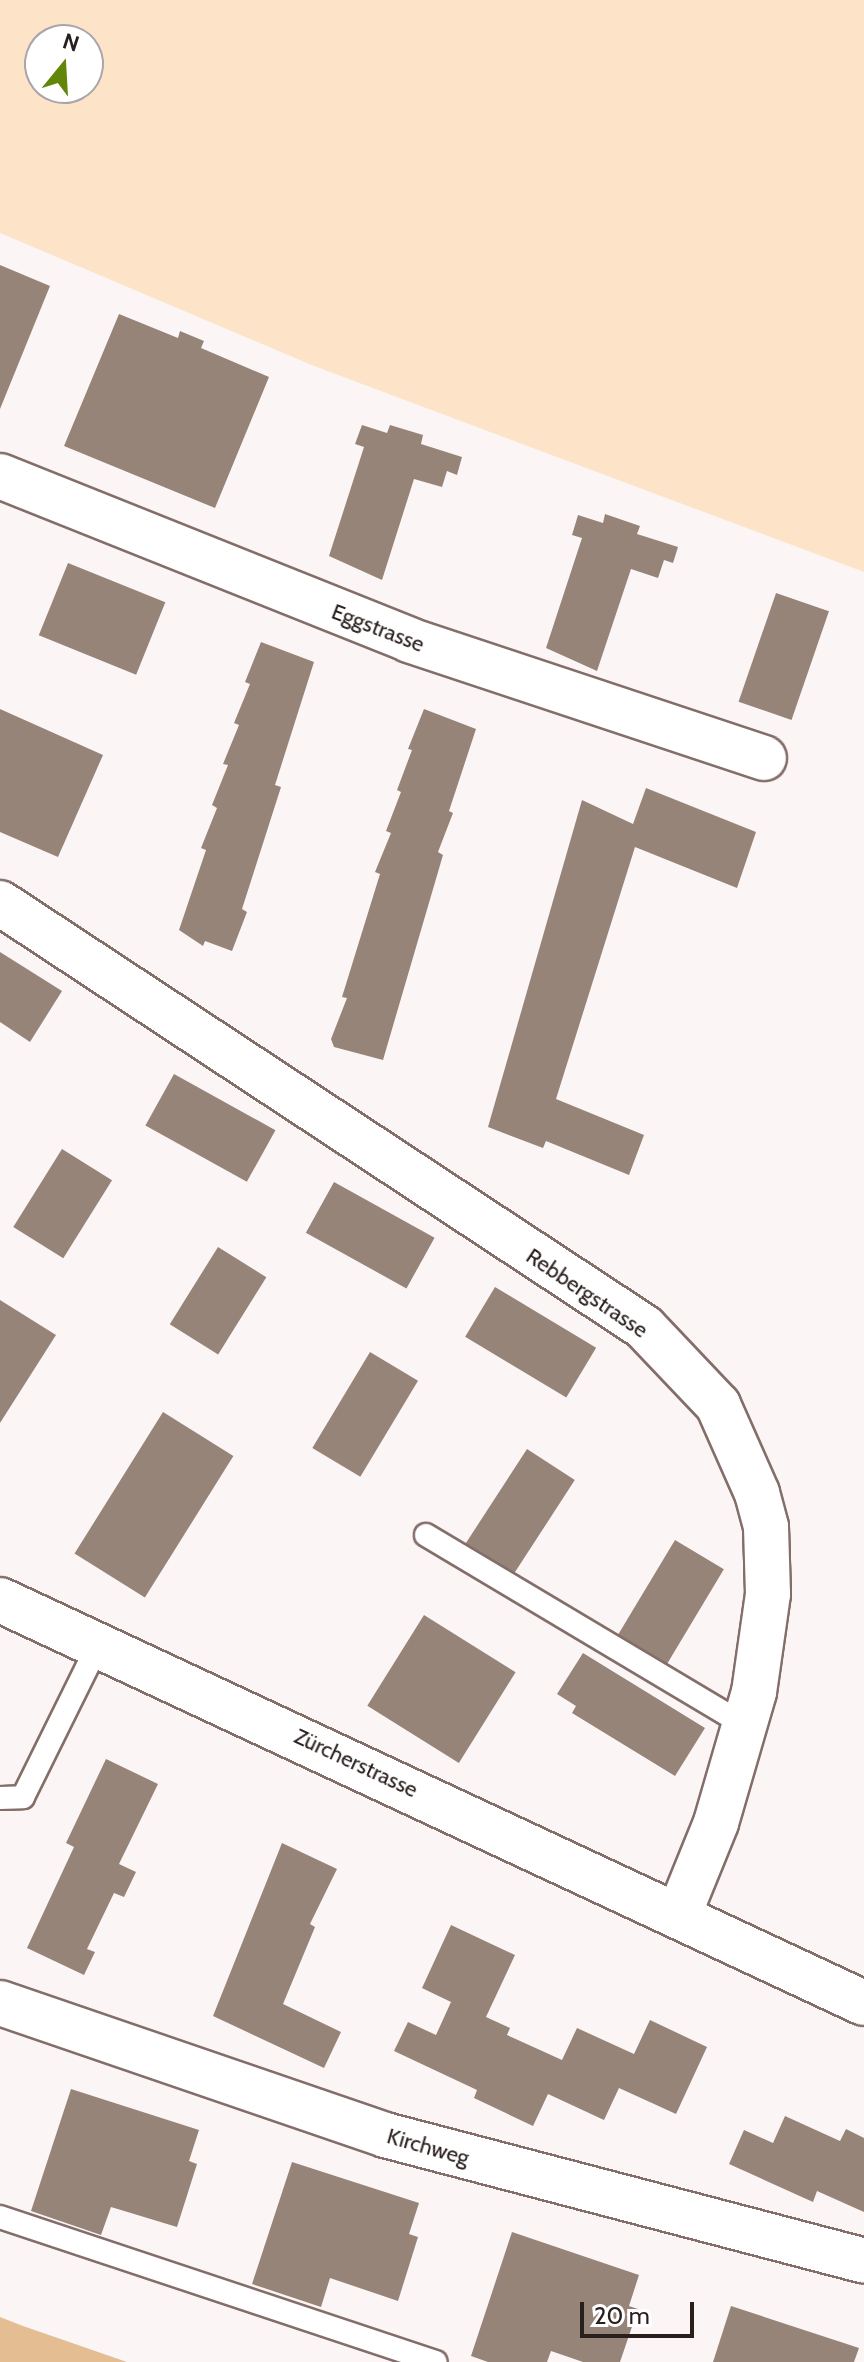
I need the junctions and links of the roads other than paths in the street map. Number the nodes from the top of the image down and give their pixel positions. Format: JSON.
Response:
{"nodes":[{"id":1,"x":0,"y":476,"type":"edge"},
{"id":2,"x":764,"y":758,"type":"dead end"},
{"id":3,"x":0,"y":903,"type":"edge"},
{"id":4,"x":426,"y":1535,"type":"dead end"},
{"id":5,"x":0,"y":1600,"type":"edge"},
{"id":6,"x":98,"y":1645,"type":"junction"},
{"id":7,"x":745,"y":1725,"type":"junction"},
{"id":8,"x":0,"y":1798,"type":"edge"},
{"id":9,"x":695,"y":1922,"type":"junction"},
{"id":10,"x":0,"y":2003,"type":"edge"},
{"id":11,"x":864,"y":2003,"type":"edge"},
{"id":12,"x":0,"y":2217,"type":"edge"},
{"id":13,"x":864,"y":2261,"type":"edge"},
{"id":14,"x":436,"y":2362,"type":"edge"}],
"edges":[{"from":1,"to":2,"type":"street","name":"Eggstrasse"},
{"from":3,"to":7,"type":"street","name":"Rebbergstrasse"},
{"from":4,"to":7,"type":"lane"},
{"from":5,"to":6,"type":"street","name":"Zürcherstrasse"},
{"from":6,"to":8,"type":"lane"},
{"from":6,"to":9,"type":"street","name":"Zürcherstrasse"},
{"from":7,"to":9,"type":"street","name":"Rebbergstrasse"},
{"from":9,"to":11,"type":"street","name":"Zürcherstrasse"},
{"from":10,"to":13,"type":"street","name":"Kirchweg"},
{"from":12,"to":14,"type":"lane"}]}
